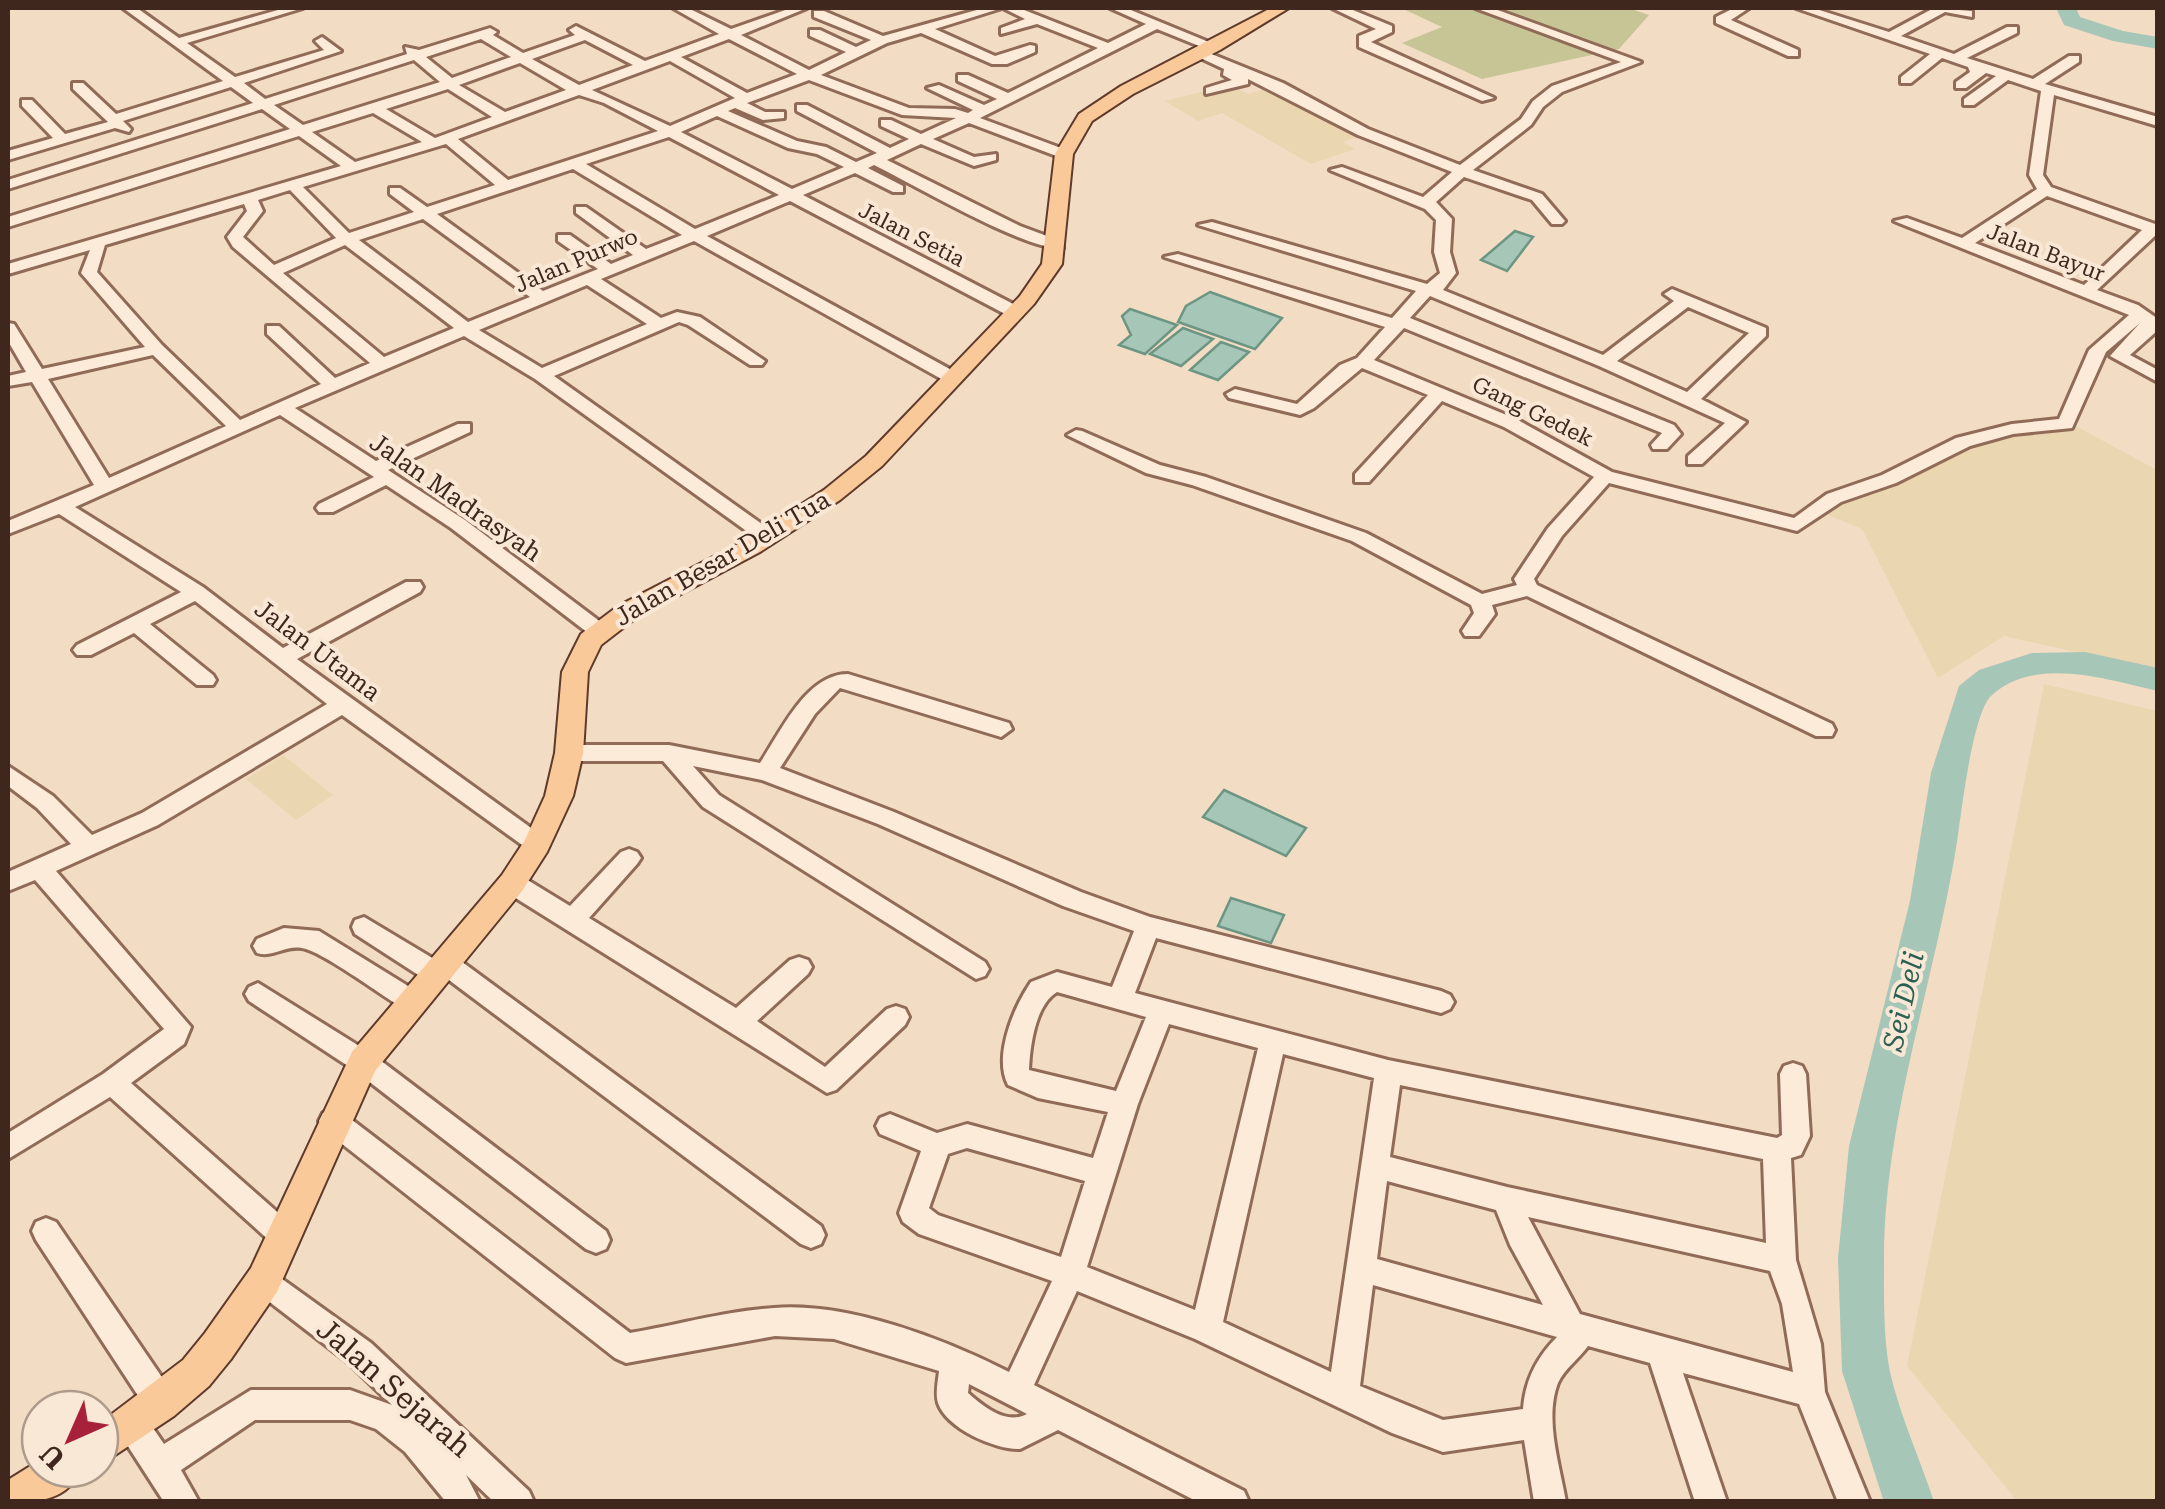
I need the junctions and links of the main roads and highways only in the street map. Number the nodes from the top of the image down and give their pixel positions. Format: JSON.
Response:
{"nodes":[{"id":1,"x":1281,"y":8,"type":"edge"},
{"id":2,"x":120,"y":1434,"type":"edge"}],
"edges":[{"from":1,"to":2,"type":"main road","name":"Jalan Besar Deli Tua"}]}
